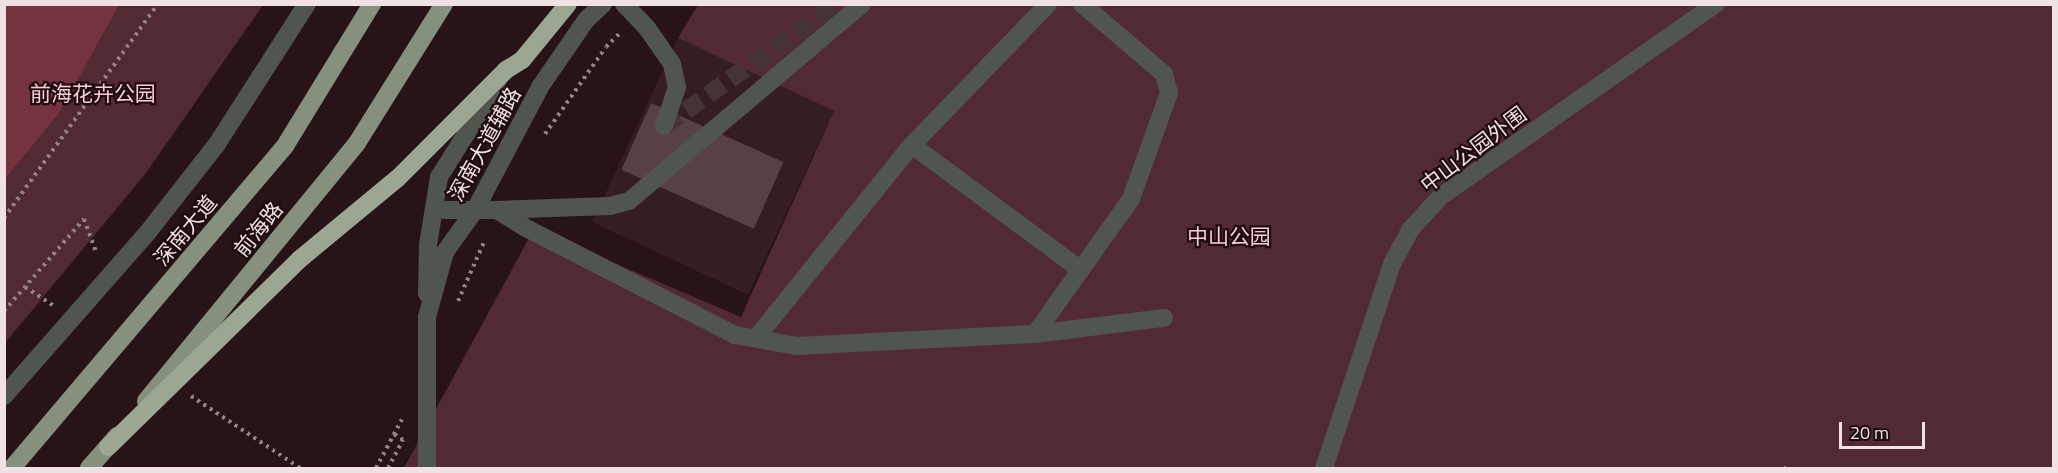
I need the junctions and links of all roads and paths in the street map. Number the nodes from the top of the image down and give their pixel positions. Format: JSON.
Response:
{"nodes":[{"id":1,"x":158,"y":4,"type":"edge"},
{"id":2,"x":307,"y":4,"type":"edge"},
{"id":3,"x":372,"y":4,"type":"edge"},
{"id":4,"x":444,"y":4,"type":"edge"},
{"id":5,"x":568,"y":4,"type":"edge"},
{"id":6,"x":603,"y":4,"type":"edge"},
{"id":7,"x":624,"y":4,"type":"edge"},
{"id":8,"x":862,"y":4,"type":"edge"},
{"id":9,"x":1048,"y":4,"type":"edge"},
{"id":10,"x":1082,"y":4,"type":"edge"},
{"id":11,"x":1716,"y":4,"type":"edge"},
{"id":12,"x":506,"y":70,"type":"junction"},
{"id":13,"x":664,"y":126,"type":"dead end"},
{"id":14,"x":912,"y":145,"type":"junction"},
{"id":15,"x":443,"y":210,"type":"dead end"},
{"id":16,"x":475,"y":210,"type":"junction"},
{"id":17,"x":497,"y":210,"type":"junction"},
{"id":18,"x":4,"y":218,"type":"edge"},
{"id":19,"x":98,"y":258,"type":"dead end"},
{"id":20,"x":1082,"y":270,"type":"junction"},
{"id":21,"x":4,"y":310,"type":"edge"},
{"id":22,"x":428,"y":317,"type":"junction"},
{"id":23,"x":1164,"y":318,"type":"dead end"},
{"id":24,"x":1035,"y":334,"type":"junction"},
{"id":25,"x":756,"y":338,"type":"junction"},
{"id":26,"x":4,"y":396,"type":"edge"},
{"id":27,"x":394,"y":435,"type":"dead end"},
{"id":28,"x":108,"y":447,"type":"junction"},
{"id":29,"x":12,"y":468,"type":"edge"},
{"id":30,"x":89,"y":468,"type":"edge"},
{"id":31,"x":388,"y":468,"type":"edge"},
{"id":32,"x":427,"y":468,"type":"edge"},
{"id":33,"x":1324,"y":468,"type":"edge"}],
"edges":[{"from":1,"to":18,"type":"path"},
{"from":2,"to":26,"type":"street"},
{"from":3,"to":29,"type":"main road","name":"深南大道"},
{"from":4,"to":28,"type":"main road","name":"前海路"},
{"from":5,"to":12,"type":"highway"},
{"from":6,"to":16,"type":"street","name":"深南大道辅路"},
{"from":7,"to":13,"type":"street"},
{"from":8,"to":17,"type":"street"},
{"from":9,"to":14,"type":"street"},
{"from":10,"to":20,"type":"street"},
{"from":11,"to":33,"type":"street","name":"中山公园外围"},
{"from":12,"to":22,"type":"street","name":"深南大道辅路"},
{"from":12,"to":28,"type":"highway"},
{"from":14,"to":20,"type":"street"},
{"from":14,"to":25,"type":"street"},
{"from":15,"to":16,"type":"street"},
{"from":16,"to":17,"type":"street"},
{"from":16,"to":22,"type":"street","name":"深南大道辅路"},
{"from":17,"to":25,"type":"street"},
{"from":19,"to":21,"type":"path"},
{"from":20,"to":24,"type":"street"},
{"from":22,"to":32,"type":"street","name":"深南大道辅路"},
{"from":23,"to":24,"type":"street"},
{"from":24,"to":25,"type":"street"},
{"from":27,"to":31,"type":"path"},
{"from":28,"to":30,"type":"main road","name":"前海路"}]}
